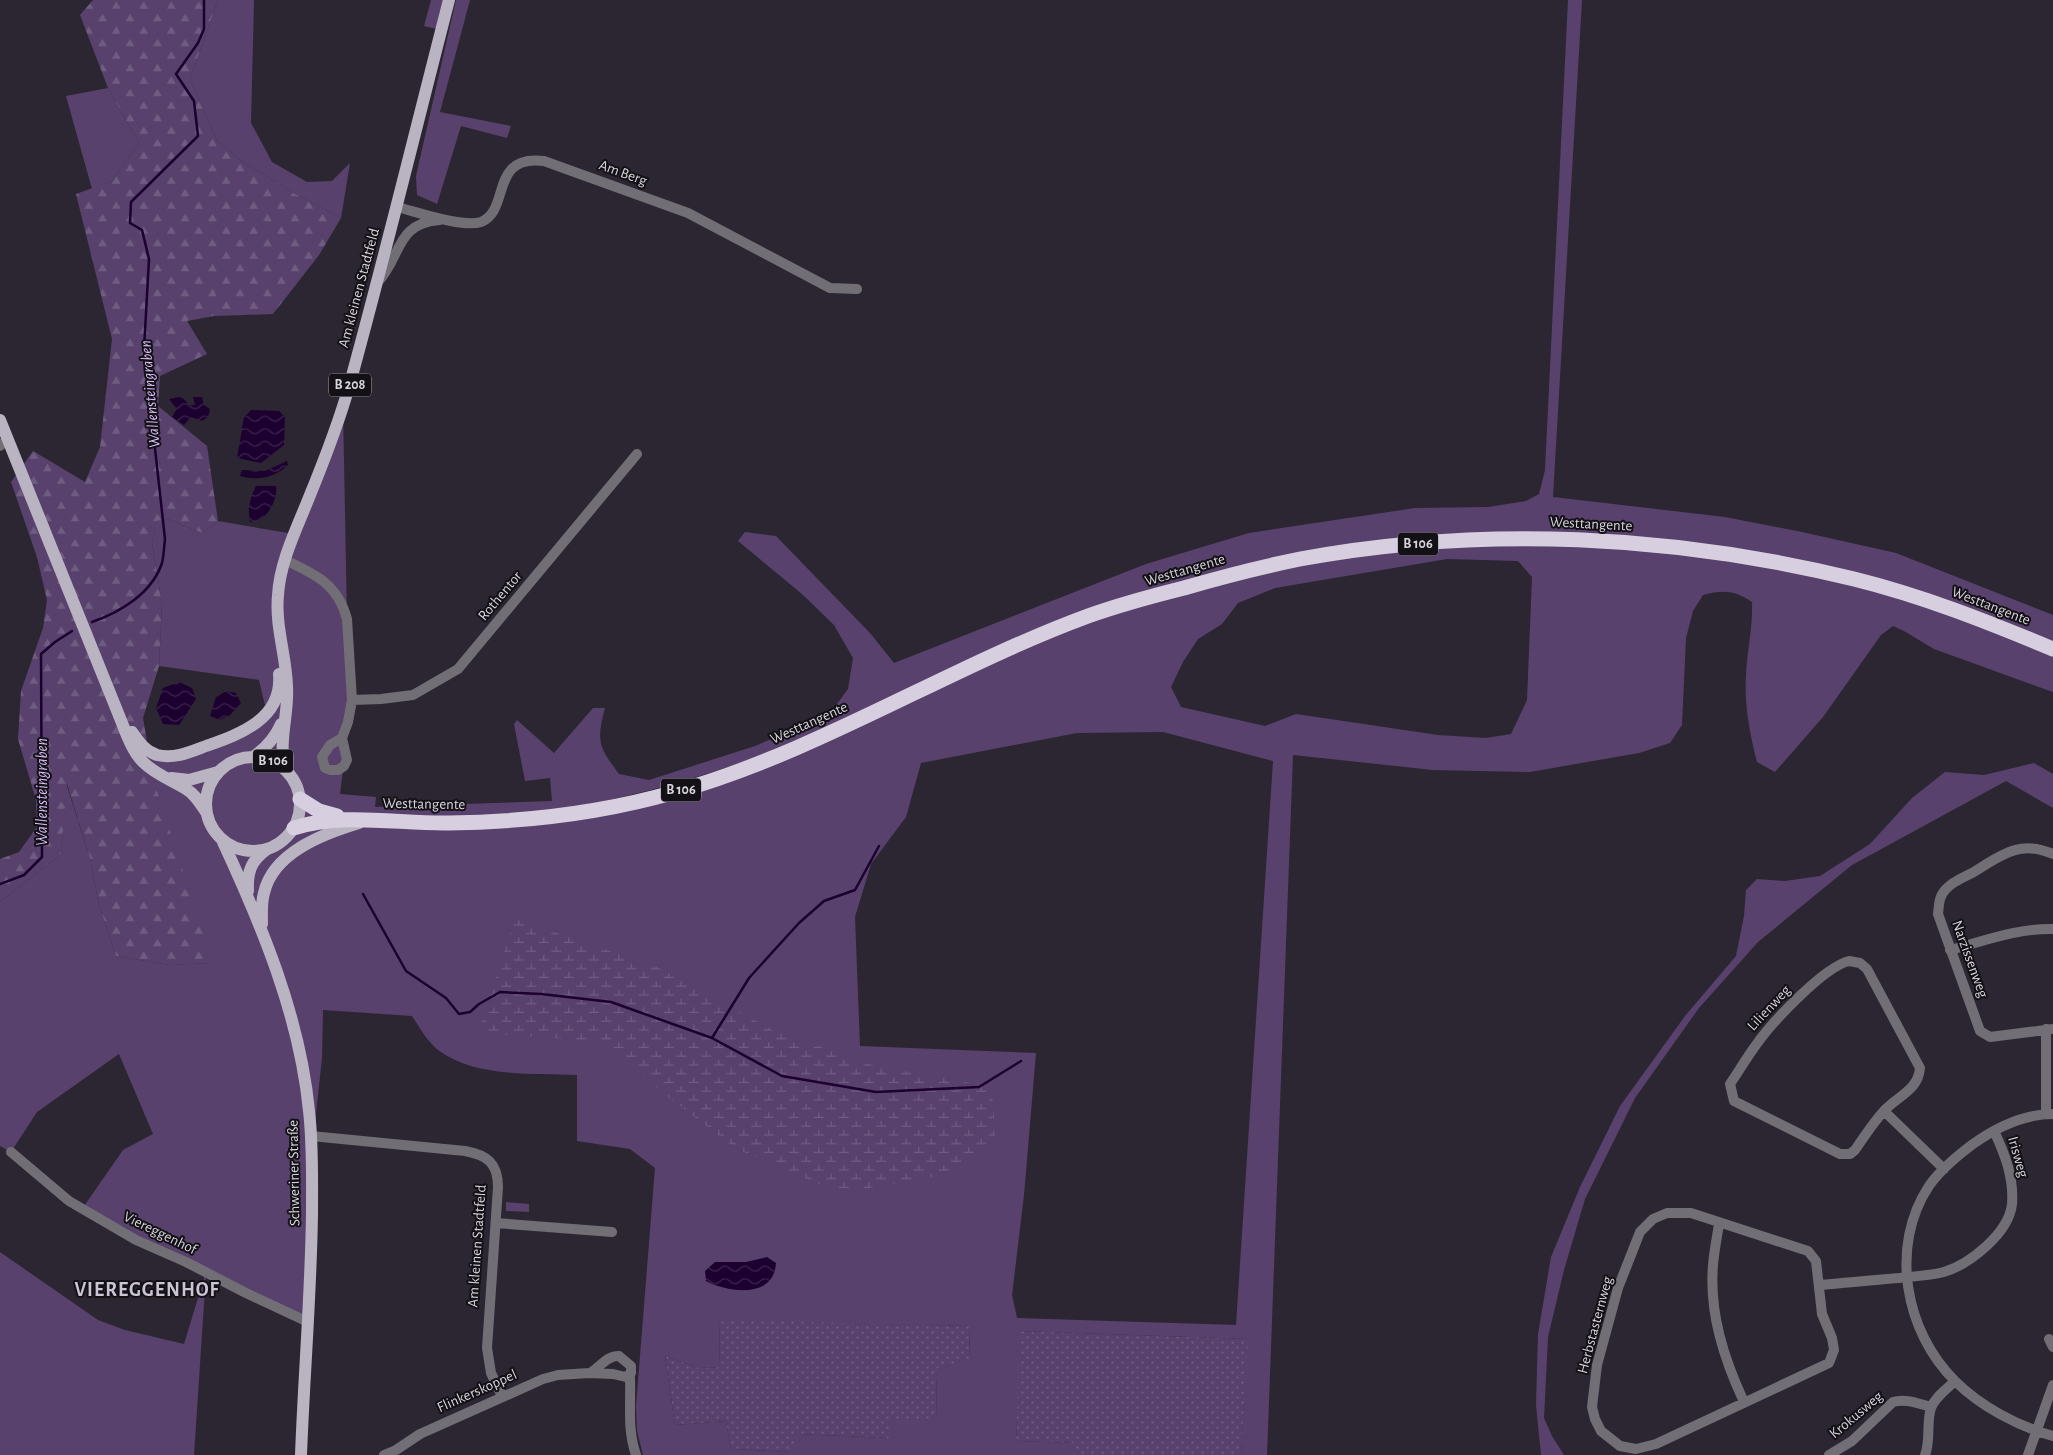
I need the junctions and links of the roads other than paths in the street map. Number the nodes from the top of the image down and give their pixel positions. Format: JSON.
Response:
{"nodes":[{"id":1,"x":449,"y":0,"type":"edge"},
{"id":2,"x":397,"y":207,"type":"junction"},
{"id":3,"x":448,"y":220,"type":"junction"},
{"id":4,"x":377,"y":283,"type":"junction"},
{"id":5,"x":857,"y":289,"type":"dead end"},
{"id":6,"x":0,"y":420,"type":"edge"},
{"id":7,"x":4,"y":442,"type":"edge"},
{"id":8,"x":637,"y":454,"type":"dead end"},
{"id":9,"x":285,"y":560,"type":"junction"},
{"id":10,"x":279,"y":635,"type":"junction"},
{"id":11,"x":2053,"y":649,"type":"edge"},
{"id":12,"x":352,"y":700,"type":"junction"},
{"id":13,"x":285,"y":715,"type":"junction"},
{"id":14,"x":120,"y":718,"type":"junction"},
{"id":15,"x":342,"y":738,"type":"dead end"},
{"id":16,"x":253,"y":757,"type":"junction"},
{"id":17,"x":285,"y":769,"type":"junction"},
{"id":18,"x":218,"y":772,"type":"junction"},
{"id":19,"x":158,"y":774,"type":"junction"},
{"id":20,"x":300,"y":799,"type":"junction"},
{"id":21,"x":206,"y":812,"type":"junction"},
{"id":22,"x":350,"y":819,"type":"junction"},
{"id":23,"x":368,"y":821,"type":"junction"},
{"id":24,"x":294,"y":828,"type":"junction"},
{"id":25,"x":223,"y":842,"type":"junction"},
{"id":26,"x":266,"y":850,"type":"junction"},
{"id":27,"x":2053,"y":854,"type":"edge"},
{"id":28,"x":249,"y":898,"type":"junction"},
{"id":29,"x":2053,"y":929,"type":"edge"},
{"id":30,"x":262,"y":932,"type":"junction"},
{"id":31,"x":1950,"y":950,"type":"junction"},
{"id":32,"x":2050,"y":1029,"type":"edge"},
{"id":33,"x":1884,"y":1111,"type":"junction"},
{"id":34,"x":2050,"y":1114,"type":"edge"},
{"id":35,"x":1994,"y":1131,"type":"junction"},
{"id":36,"x":311,"y":1136,"type":"junction"},
{"id":37,"x":11,"y":1152,"type":"dead end"},
{"id":38,"x":1944,"y":1169,"type":"junction"},
{"id":39,"x":496,"y":1223,"type":"junction"},
{"id":40,"x":1719,"y":1224,"type":"junction"},
{"id":41,"x":612,"y":1232,"type":"dead end"},
{"id":42,"x":1906,"y":1277,"type":"junction"},
{"id":43,"x":1819,"y":1285,"type":"junction"},
{"id":44,"x":308,"y":1322,"type":"junction"},
{"id":45,"x":589,"y":1373,"type":"junction"},
{"id":46,"x":627,"y":1376,"type":"junction"},
{"id":47,"x":1955,"y":1382,"type":"junction"},
{"id":48,"x":2053,"y":1385,"type":"edge"},
{"id":49,"x":502,"y":1396,"type":"junction"},
{"id":50,"x":1744,"y":1402,"type":"junction"},
{"id":51,"x":1931,"y":1407,"type":"junction"},
{"id":52,"x":2037,"y":1430,"type":"junction"},
{"id":53,"x":2053,"y":1436,"type":"edge"},
{"id":54,"x":301,"y":1455,"type":"edge"},
{"id":55,"x":384,"y":1455,"type":"edge"},
{"id":56,"x":636,"y":1455,"type":"edge"},
{"id":57,"x":1829,"y":1455,"type":"edge"},
{"id":58,"x":1925,"y":1455,"type":"edge"},
{"id":59,"x":2028,"y":1455,"type":"edge"}],
"edges":[{"from":1,"to":2,"type":"main road","name":"Am kleinen Stadtfeld","number":"B 208"},
{"from":2,"to":3,"type":"street","name":"Am Berg"},
{"from":2,"to":4,"type":"main road","name":"Am kleinen Stadtfeld","number":"B 208"},
{"from":3,"to":4,"type":"street"},
{"from":3,"to":5,"type":"street","name":"Am Berg"},
{"from":4,"to":9,"type":"main road","name":"Am kleinen Stadtfeld","number":"B 208"},
{"from":6,"to":7,"type":"main road","number":"B 106"},
{"from":7,"to":14,"type":"main road","number":"B 106"},
{"from":8,"to":12,"type":"street","name":"Rothentor"},
{"from":9,"to":10,"type":"main road","name":"Am kleinen Stadtfeld","number":"B 208"},
{"from":9,"to":12,"type":"street"},
{"from":10,"to":13,"type":"main road","number":"B 208"},
{"from":10,"to":14,"type":"main road","number":"B 106"},
{"from":11,"to":23,"type":"highway","name":"Westtangente","number":"B 106"},
{"from":12,"to":15,"type":"street"},
{"from":13,"to":16,"type":"main road","number":"B 208"},
{"from":13,"to":17,"type":"main road","number":"B 208"},
{"from":14,"to":19,"type":"main road","number":"B 106"},
{"from":16,"to":17,"type":"main road","number":"B 106"},
{"from":16,"to":18,"type":"main road","number":"B 106"},
{"from":17,"to":20,"type":"main road","number":"B 106"},
{"from":18,"to":19,"type":"main road","number":"B 106"},
{"from":18,"to":21,"type":"main road"},
{"from":19,"to":21,"type":"main road","number":"B 106"},
{"from":20,"to":22,"type":"highway","name":"Westtangente","number":"B 106"},
{"from":20,"to":24,"type":"main road"},
{"from":21,"to":25,"type":"main road","number":"B 106"},
{"from":22,"to":23,"type":"highway","name":"Westtangente","number":"B 106"},
{"from":22,"to":24,"type":"highway","name":"Westtangente","number":"B 106"},
{"from":23,"to":30,"type":"main road"},
{"from":24,"to":26,"type":"main road","number":"B 106"},
{"from":25,"to":26,"type":"main road"},
{"from":25,"to":28,"type":"main road","name":"Schweriner Straße"},
{"from":26,"to":28,"type":"main road","name":"Schweriner Straße"},
{"from":27,"to":31,"type":"street","name":"Narzissenweg"},
{"from":28,"to":30,"type":"main road","name":"Schweriner Straße"},
{"from":29,"to":31,"type":"street"},
{"from":30,"to":36,"type":"main road","name":"Schweriner Straße"},
{"from":31,"to":32,"type":"street","name":"Narzissenweg"},
{"from":32,"to":34,"type":"street","name":"Narzissenweg"},
{"from":33,"to":33,"type":"street","name":"Lilienweg"},
{"from":33,"to":38,"type":"street"},
{"from":34,"to":35,"type":"street"},
{"from":35,"to":38,"type":"street"},
{"from":35,"to":42,"type":"street","name":"Irisweg"},
{"from":36,"to":39,"type":"street","name":"Am kleinen Stadtfeld"},
{"from":36,"to":44,"type":"main road","name":"Schweriner Straße"},
{"from":37,"to":44,"type":"street","name":"Viereggenhof"},
{"from":38,"to":42,"type":"street"},
{"from":39,"to":41,"type":"street"},
{"from":39,"to":49,"type":"street","name":"Am kleinen Stadtfeld"},
{"from":40,"to":43,"type":"street","name":"Herbstasternweg"},
{"from":40,"to":50,"type":"street"},
{"from":40,"to":50,"type":"street","name":"Herbstasternweg"},
{"from":42,"to":43,"type":"street"},
{"from":42,"to":47,"type":"street"},
{"from":43,"to":50,"type":"street","name":"Herbstasternweg"},
{"from":44,"to":54,"type":"main road","name":"Schweriner Straße"},
{"from":45,"to":46,"type":"street","name":"Flinkerskoppel"},
{"from":45,"to":46,"type":"street"},
{"from":45,"to":49,"type":"street","name":"Flinkerskoppel"},
{"from":46,"to":56,"type":"street"},
{"from":47,"to":51,"type":"street"},
{"from":47,"to":52,"type":"street"},
{"from":48,"to":52,"type":"street"},
{"from":49,"to":55,"type":"street","name":"Flinkerskoppel"},
{"from":51,"to":57,"type":"street","name":"Krokusweg"},
{"from":51,"to":58,"type":"street"},
{"from":52,"to":53,"type":"street"},
{"from":52,"to":59,"type":"street"}]}
